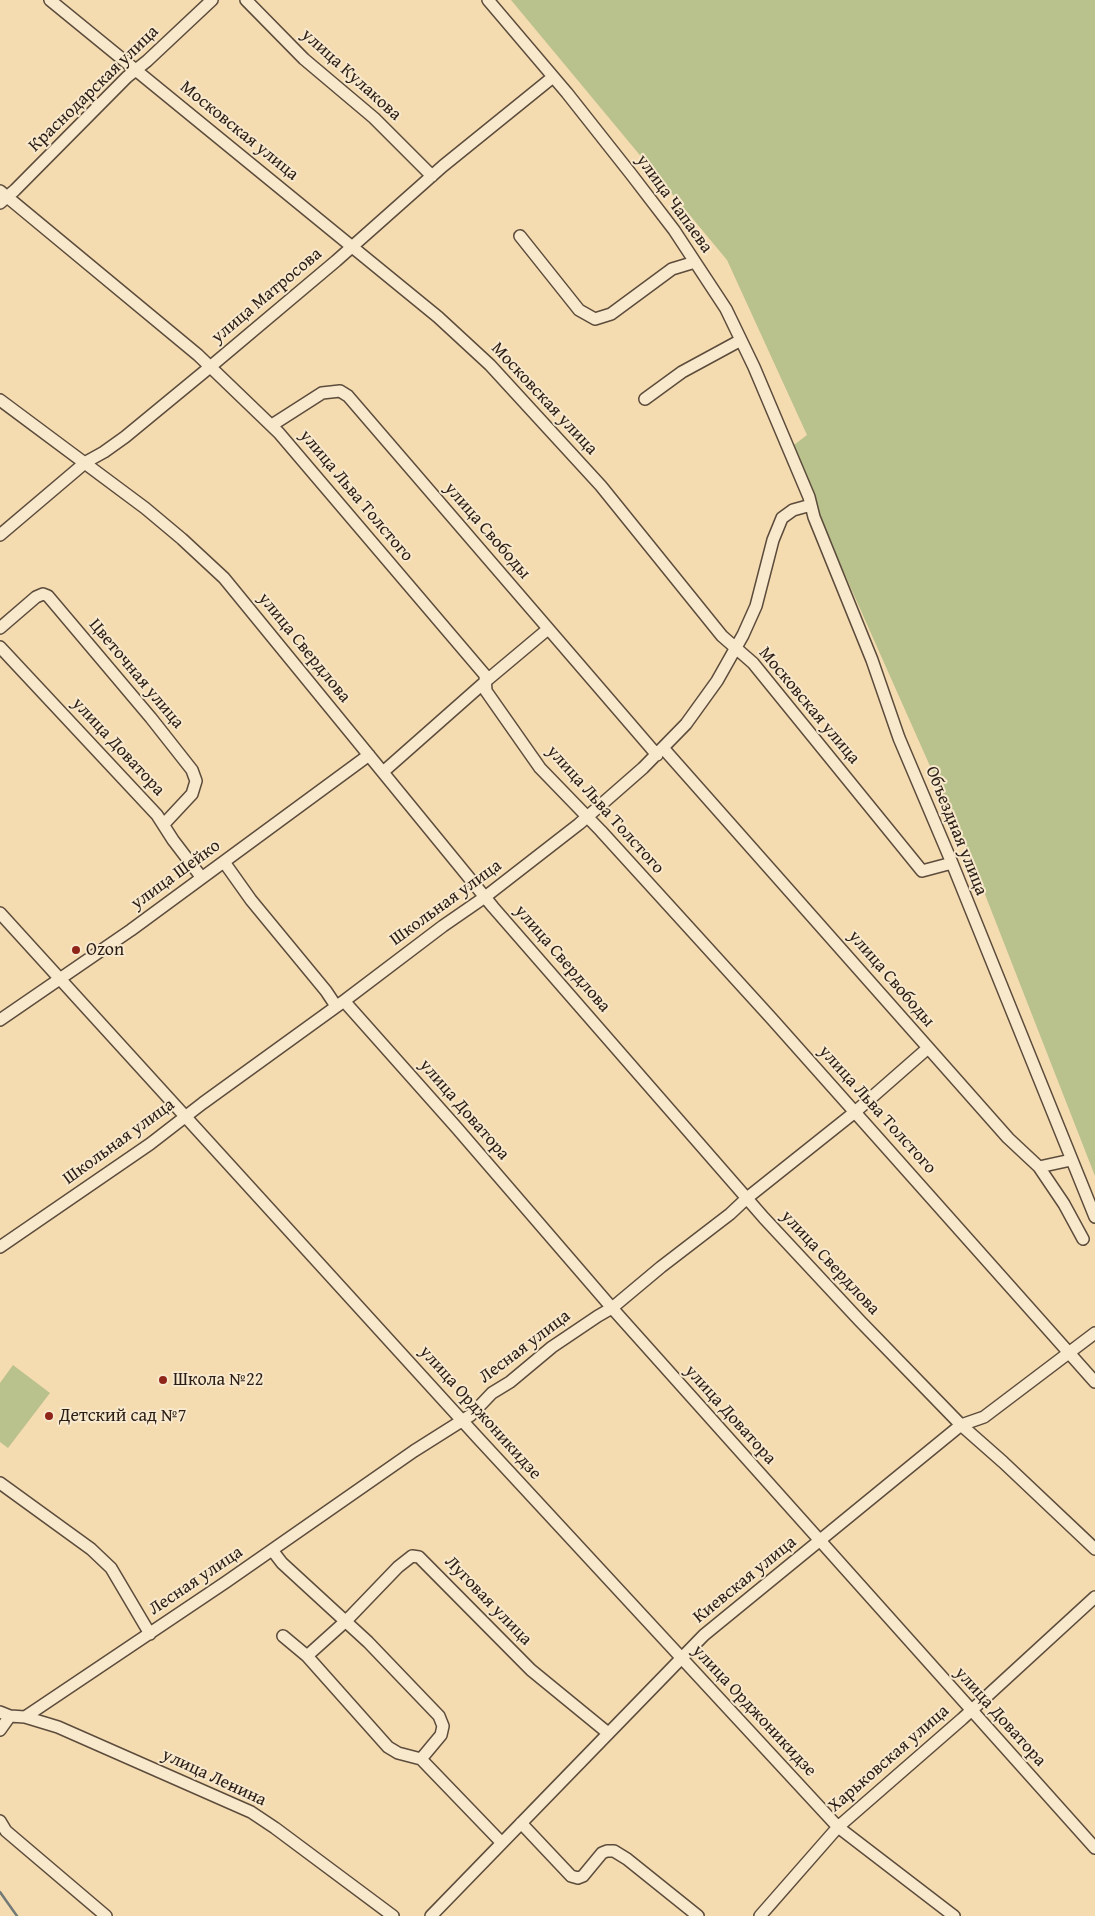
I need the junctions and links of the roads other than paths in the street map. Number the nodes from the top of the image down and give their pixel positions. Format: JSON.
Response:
{"nodes":[{"id":1,"x":50,"y":0,"type":"edge"},
{"id":2,"x":212,"y":0,"type":"edge"},
{"id":3,"x":246,"y":0,"type":"edge"},
{"id":4,"x":488,"y":0,"type":"edge"},
{"id":5,"x":136,"y":70,"type":"junction"},
{"id":6,"x":552,"y":77,"type":"junction"},
{"id":7,"x":432,"y":176,"type":"junction"},
{"id":8,"x":2,"y":197,"type":"edge"},
{"id":9,"x":520,"y":236,"type":"dead end"},
{"id":10,"x":352,"y":246,"type":"junction"},
{"id":11,"x":695,"y":262,"type":"junction"},
{"id":12,"x":741,"y":340,"type":"junction"},
{"id":13,"x":210,"y":368,"type":"junction"},
{"id":14,"x":645,"y":399,"type":"dead end"},
{"id":15,"x":0,"y":400,"type":"edge"},
{"id":16,"x":272,"y":425,"type":"junction"},
{"id":17,"x":790,"y":456,"type":"joint"},
{"id":18,"x":86,"y":462,"type":"junction"},
{"id":19,"x":811,"y":505,"type":"junction"},
{"id":20,"x":0,"y":535,"type":"edge"},
{"id":21,"x":0,"y":628,"type":"edge"},
{"id":22,"x":548,"y":629,"type":"junction"},
{"id":23,"x":0,"y":648,"type":"edge"},
{"id":24,"x":736,"y":649,"type":"junction"},
{"id":25,"x":486,"y":681,"type":"junction"},
{"id":26,"x":660,"y":752,"type":"junction"},
{"id":27,"x":369,"y":754,"type":"junction"},
{"id":28,"x":383,"y":772,"type":"junction"},
{"id":29,"x":588,"y":817,"type":"junction"},
{"id":30,"x":164,"y":824,"type":"junction"},
{"id":31,"x":224,"y":862,"type":"junction"},
{"id":32,"x":952,"y":863,"type":"junction"},
{"id":33,"x":202,"y":878,"type":"junction"},
{"id":34,"x":485,"y":898,"type":"junction"},
{"id":35,"x":0,"y":912,"type":"edge"},
{"id":36,"x":60,"y":978,"type":"junction"},
{"id":37,"x":340,"y":1004,"type":"junction"},
{"id":38,"x":0,"y":1020,"type":"edge"},
{"id":39,"x":928,"y":1048,"type":"junction"},
{"id":40,"x":855,"y":1112,"type":"junction"},
{"id":41,"x":186,"y":1117,"type":"junction"},
{"id":42,"x":1071,"y":1160,"type":"junction"},
{"id":43,"x":1039,"y":1167,"type":"junction"},
{"id":44,"x":747,"y":1198,"type":"junction"},
{"id":45,"x":1095,"y":1217,"type":"edge"},
{"id":46,"x":1083,"y":1239,"type":"dead end"},
{"id":47,"x":0,"y":1248,"type":"edge"},
{"id":48,"x":612,"y":1308,"type":"junction"},
{"id":49,"x":1095,"y":1333,"type":"edge"},
{"id":50,"x":1068,"y":1352,"type":"junction"},
{"id":51,"x":1095,"y":1382,"type":"edge"},
{"id":52,"x":462,"y":1420,"type":"junction"},
{"id":53,"x":961,"y":1426,"type":"junction"},
{"id":54,"x":0,"y":1483,"type":"edge"},
{"id":55,"x":819,"y":1540,"type":"junction"},
{"id":56,"x":1095,"y":1549,"type":"edge"},
{"id":57,"x":272,"y":1550,"type":"junction"},
{"id":58,"x":1095,"y":1597,"type":"edge"},
{"id":59,"x":347,"y":1620,"type":"junction"},
{"id":60,"x":150,"y":1634,"type":"junction"},
{"id":61,"x":283,"y":1636,"type":"dead end"},
{"id":62,"x":307,"y":1656,"type":"junction"},
{"id":63,"x":681,"y":1657,"type":"junction"},
{"id":64,"x":970,"y":1711,"type":"junction"},
{"id":65,"x":5,"y":1714,"type":"edge"},
{"id":66,"x":26,"y":1717,"type":"junction"},
{"id":67,"x":0,"y":1730,"type":"edge"},
{"id":68,"x":608,"y":1733,"type":"junction"},
{"id":69,"x":421,"y":1759,"type":"junction"},
{"id":70,"x":0,"y":1820,"type":"edge"},
{"id":71,"x":521,"y":1823,"type":"junction"},
{"id":72,"x":838,"y":1827,"type":"junction"},
{"id":73,"x":501,"y":1842,"type":"junction"},
{"id":74,"x":1095,"y":1848,"type":"edge"},
{"id":75,"x":946,"y":1914,"type":"edge"},
{"id":76,"x":106,"y":1916,"type":"edge"},
{"id":77,"x":393,"y":1916,"type":"edge"},
{"id":78,"x":430,"y":1916,"type":"edge"},
{"id":79,"x":698,"y":1916,"type":"edge"},
{"id":80,"x":760,"y":1916,"type":"edge"}],
"edges":[{"from":1,"to":5,"type":"street","name":"Московская улица"},
{"from":2,"to":5,"type":"street","name":"Краснодарская улица"},
{"from":3,"to":7,"type":"street","name":"улица Кулакова"},
{"from":4,"to":6,"type":"street","name":"улица Чапаева"},
{"from":5,"to":8,"type":"street","name":"Краснодарская улица"},
{"from":5,"to":10,"type":"street","name":"Московская улица"},
{"from":6,"to":7,"type":"street","name":"улица Матросова"},
{"from":6,"to":11,"type":"street","name":"улица Чапаева"},
{"from":7,"to":10,"type":"street","name":"улица Матросова"},
{"from":8,"to":13,"type":"street","name":"улица Льва Толстого"},
{"from":9,"to":11,"type":"street"},
{"from":10,"to":13,"type":"street","name":"улица Матросова"},
{"from":10,"to":24,"type":"street","name":"Московская улица"},
{"from":11,"to":12,"type":"street","name":"улица Чапаева"},
{"from":12,"to":14,"type":"street"},
{"from":12,"to":17,"type":"street","name":"улица Чапаева"},
{"from":13,"to":16,"type":"street","name":"улица Льва Толстого"},
{"from":13,"to":18,"type":"street","name":"улица Матросова"},
{"from":15,"to":18,"type":"street","name":"улица Свердлова"},
{"from":16,"to":22,"type":"street","name":"улица Свободы"},
{"from":16,"to":25,"type":"street","name":"улица Льва Толстого"},
{"from":17,"to":19,"type":"street","name":"Объездная улица"},
{"from":18,"to":20,"type":"street","name":"улица Матросова"},
{"from":18,"to":27,"type":"street","name":"улица Свердлова"},
{"from":19,"to":24,"type":"street","name":"Школьная улица"},
{"from":19,"to":32,"type":"street","name":"Объездная улица"},
{"from":21,"to":30,"type":"street","name":"Цветочная улица"},
{"from":22,"to":25,"type":"street"},
{"from":22,"to":26,"type":"street","name":"улица Свободы"},
{"from":23,"to":30,"type":"street","name":"улица Доватора"},
{"from":24,"to":26,"type":"street","name":"Школьная улица"},
{"from":24,"to":32,"type":"street","name":"Московская улица"},
{"from":25,"to":28,"type":"street"},
{"from":25,"to":29,"type":"street","name":"улица Льва Толстого"},
{"from":26,"to":29,"type":"street","name":"Школьная улица"},
{"from":26,"to":39,"type":"street","name":"улица Свободы"},
{"from":27,"to":28,"type":"street","name":"улица Свердлова"},
{"from":27,"to":31,"type":"street","name":"улица Шейко"},
{"from":28,"to":34,"type":"street","name":"улица Свердлова"},
{"from":29,"to":34,"type":"street","name":"Школьная улица"},
{"from":29,"to":40,"type":"street","name":"улица Льва Толстого"},
{"from":30,"to":33,"type":"street","name":"улица Доватора"},
{"from":31,"to":33,"type":"street","name":"улица Шейко"},
{"from":31,"to":37,"type":"street","name":"улица Доватора"},
{"from":32,"to":42,"type":"street","name":"Объездная улица"},
{"from":33,"to":36,"type":"street","name":"улица Шейко"},
{"from":34,"to":37,"type":"street","name":"Школьная улица"},
{"from":34,"to":44,"type":"street","name":"улица Свердлова"},
{"from":35,"to":36,"type":"street","name":"улица Орджоникидзе"},
{"from":36,"to":38,"type":"street","name":"улица Шейко"},
{"from":36,"to":41,"type":"street","name":"улица Орджоникидзе"},
{"from":37,"to":41,"type":"street","name":"Школьная улица"},
{"from":37,"to":48,"type":"street","name":"улица Доватора"},
{"from":39,"to":40,"type":"street","name":"Лесная улица"},
{"from":39,"to":43,"type":"street","name":"улица Свободы"},
{"from":40,"to":44,"type":"street","name":"Лесная улица"},
{"from":40,"to":50,"type":"street","name":"улица Льва Толстого"},
{"from":41,"to":47,"type":"street","name":"Школьная улица"},
{"from":41,"to":52,"type":"street","name":"улица Орджоникидзе"},
{"from":42,"to":43,"type":"street"},
{"from":42,"to":45,"type":"street","name":"Объездная улица"},
{"from":43,"to":46,"type":"street","name":"улица Свободы"},
{"from":44,"to":48,"type":"street","name":"Лесная улица"},
{"from":44,"to":53,"type":"street","name":"улица Свердлова"},
{"from":48,"to":52,"type":"street","name":"Лесная улица"},
{"from":48,"to":55,"type":"street","name":"улица Доватора"},
{"from":49,"to":50,"type":"street","name":"Киевская улица"},
{"from":50,"to":51,"type":"street","name":"улица Льва Толстого"},
{"from":50,"to":53,"type":"street","name":"Киевская улица"},
{"from":52,"to":57,"type":"street","name":"Лесная улица"},
{"from":52,"to":63,"type":"street","name":"улица Орджоникидзе"},
{"from":53,"to":55,"type":"street","name":"Киевская улица"},
{"from":53,"to":56,"type":"street","name":"улица Свердлова"},
{"from":54,"to":60,"type":"street"},
{"from":55,"to":63,"type":"street","name":"Киевская улица"},
{"from":55,"to":64,"type":"street","name":"улица Доватора"},
{"from":57,"to":59,"type":"street"},
{"from":57,"to":60,"type":"street","name":"Лесная улица"},
{"from":58,"to":64,"type":"street","name":"Харьковская улица"},
{"from":59,"to":62,"type":"street","name":"Луговая улица"},
{"from":59,"to":68,"type":"street","name":"Луговая улица"},
{"from":59,"to":69,"type":"street"},
{"from":60,"to":66,"type":"street","name":"Лесная улица"},
{"from":61,"to":62,"type":"street"},
{"from":62,"to":69,"type":"street"},
{"from":63,"to":68,"type":"street","name":"Киевская улица"},
{"from":63,"to":72,"type":"street","name":"улица Орджоникидзе"},
{"from":64,"to":72,"type":"street","name":"Харьковская улица"},
{"from":64,"to":74,"type":"street","name":"улица Доватора"},
{"from":65,"to":66,"type":"street","name":"улица Ленина"},
{"from":65,"to":67,"type":"street"},
{"from":66,"to":77,"type":"street","name":"улица Ленина"},
{"from":68,"to":71,"type":"street","name":"Киевская улица"},
{"from":69,"to":73,"type":"street"},
{"from":70,"to":76,"type":"street"},
{"from":71,"to":73,"type":"street","name":"Киевская улица"},
{"from":71,"to":79,"type":"street"},
{"from":72,"to":75,"type":"street","name":"улица Орджоникидзе"},
{"from":72,"to":80,"type":"street","name":"Харьковская улица"},
{"from":73,"to":78,"type":"street","name":"Киевская улица"}]}
